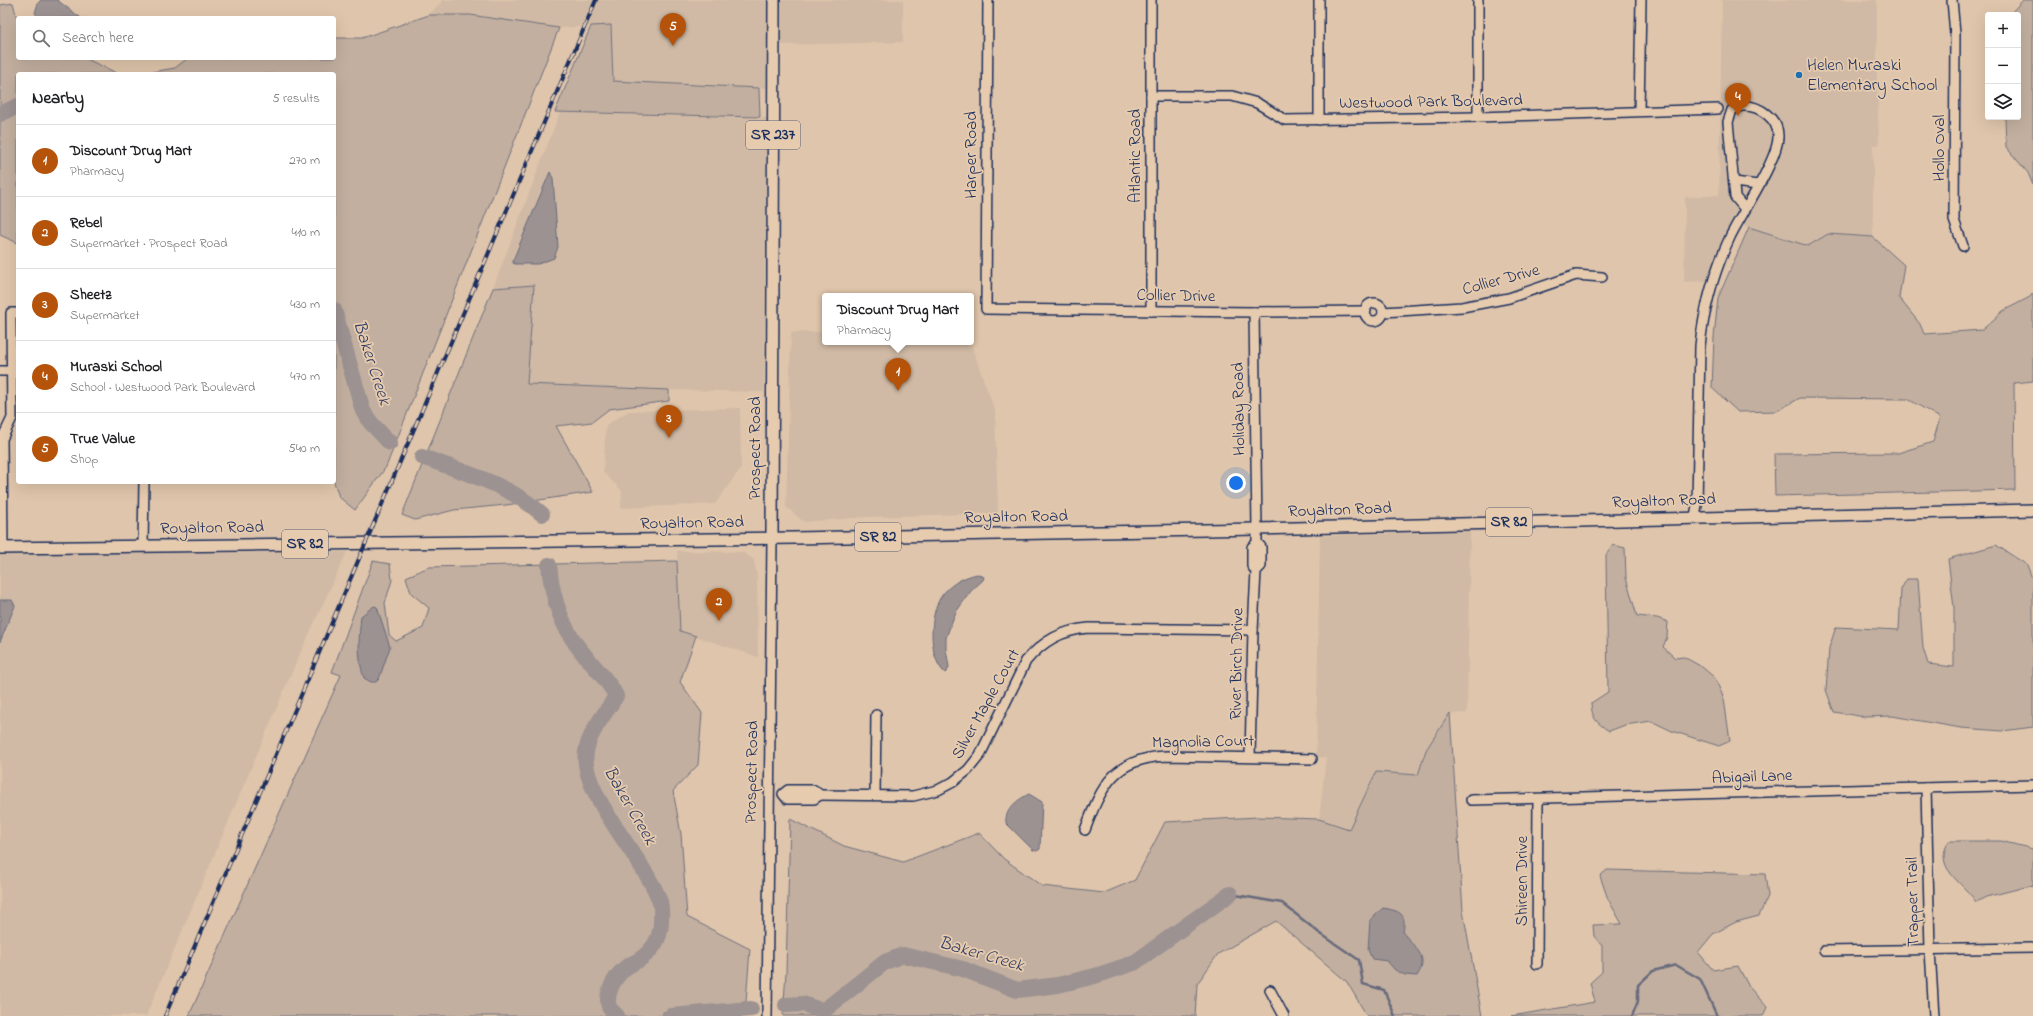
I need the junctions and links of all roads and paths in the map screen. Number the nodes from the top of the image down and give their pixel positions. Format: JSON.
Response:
{"nodes":[{"id":1,"x":774,"y":0,"type":"edge"},
{"id":2,"x":988,"y":0,"type":"edge"},
{"id":3,"x":1151,"y":0,"type":"edge"},
{"id":4,"x":1319,"y":0,"type":"edge"},
{"id":5,"x":1478,"y":0,"type":"edge"},
{"id":6,"x":1641,"y":0,"type":"edge"},
{"id":7,"x":1952,"y":0,"type":"edge"},
{"id":8,"x":1151,"y":96,"type":"junction"},
{"id":9,"x":1718,"y":109,"type":"dead end"},
{"id":10,"x":1639,"y":111,"type":"junction"},
{"id":11,"x":1478,"y":117,"type":"junction"},
{"id":12,"x":1319,"y":120,"type":"junction"},
{"id":13,"x":1734,"y":182,"type":"junction"},
{"id":14,"x":1758,"y":185,"type":"junction"},
{"id":15,"x":1745,"y":209,"type":"junction"},
{"id":16,"x":1962,"y":246,"type":"dead end"},
{"id":17,"x":1602,"y":277,"type":"dead end"},
{"id":18,"x":986,"y":309,"type":"joint"},
{"id":19,"x":1151,"y":311,"type":"junction"},
{"id":20,"x":1254,"y":312,"type":"junction"},
{"id":21,"x":15,"y":313,"type":"edge"},
{"id":22,"x":0,"y":371,"type":"edge"},
{"id":23,"x":12,"y":371,"type":"junction"},
{"id":24,"x":15,"y":418,"type":"edge"},
{"id":25,"x":144,"y":484,"type":"edge"},
{"id":26,"x":2033,"y":510,"type":"edge"},
{"id":27,"x":1695,"y":517,"type":"junction"},
{"id":28,"x":1257,"y":529,"type":"junction"},
{"id":29,"x":772,"y":539,"type":"junction"},
{"id":30,"x":143,"y":546,"type":"junction"},
{"id":31,"x":1,"y":548,"type":"edge"},
{"id":32,"x":1252,"y":630,"type":"junction"},
{"id":33,"x":876,"y":715,"type":"dead end"},
{"id":34,"x":1250,"y":757,"type":"junction"},
{"id":35,"x":1312,"y":759,"type":"dead end"},
{"id":36,"x":2033,"y":786,"type":"edge"},
{"id":37,"x":1926,"y":788,"type":"junction"},
{"id":38,"x":769,"y":794,"type":"junction"},
{"id":39,"x":876,"y":795,"type":"junction"},
{"id":40,"x":1538,"y":799,"type":"junction"},
{"id":41,"x":1471,"y":800,"type":"dead end"},
{"id":42,"x":1085,"y":830,"type":"dead end"},
{"id":43,"x":2033,"y":948,"type":"edge"},
{"id":44,"x":1930,"y":950,"type":"junction"},
{"id":45,"x":1824,"y":951,"type":"dead end"},
{"id":46,"x":1537,"y":964,"type":"dead end"},
{"id":47,"x":1270,"y":990,"type":"dead end"},
{"id":48,"x":767,"y":1016,"type":"edge"},
{"id":49,"x":1284,"y":1016,"type":"edge"},
{"id":50,"x":1934,"y":1016,"type":"edge"}],
"edges":[{"from":1,"to":29,"type":"main road","name":"Prospect Road","number":"SR 237"},
{"from":2,"to":18,"type":"street","name":"Harper Road"},
{"from":3,"to":8,"type":"street","name":"Atlantic Road"},
{"from":4,"to":12,"type":"street"},
{"from":5,"to":11,"type":"street"},
{"from":6,"to":10,"type":"street"},
{"from":7,"to":16,"type":"street","name":"Hollo Oval"},
{"from":8,"to":12,"type":"street","name":"Westwood Park Boulevard"},
{"from":8,"to":19,"type":"street","name":"Atlantic Road"},
{"from":9,"to":10,"type":"street","name":"Westwood Park Boulevard"},
{"from":10,"to":11,"type":"street","name":"Westwood Park Boulevard"},
{"from":11,"to":12,"type":"street","name":"Westwood Park Boulevard"},
{"from":13,"to":14,"type":"street"},
{"from":13,"to":14,"type":"street"},
{"from":13,"to":15,"type":"street"},
{"from":14,"to":15,"type":"street"},
{"from":15,"to":27,"type":"street"},
{"from":17,"to":20,"type":"street","name":"Collier Drive"},
{"from":18,"to":19,"type":"street","name":"Collier Drive"},
{"from":19,"to":20,"type":"street","name":"Collier Drive"},
{"from":20,"to":28,"type":"street","name":"Holiday Road"},
{"from":21,"to":23,"type":"street"},
{"from":22,"to":23,"type":"street"},
{"from":23,"to":24,"type":"street"},
{"from":24,"to":31,"type":"street"},
{"from":25,"to":30,"type":"street"},
{"from":26,"to":27,"type":"main road","name":"Royalton Road","number":"SR 82"},
{"from":27,"to":28,"type":"main road","name":"Royalton Road","number":"SR 82"},
{"from":28,"to":29,"type":"main road","name":"Royalton Road","number":"SR 82"},
{"from":28,"to":32,"type":"street","name":"River Birch Drive"},
{"from":29,"to":30,"type":"main road","name":"Royalton Road","number":"SR 82"},
{"from":29,"to":38,"type":"street","name":"Prospect Road"},
{"from":30,"to":31,"type":"main road","name":"Royalton Road","number":"SR 82"},
{"from":32,"to":34,"type":"street","name":"River Birch Drive"},
{"from":32,"to":39,"type":"street","name":"Silver Maple Court"},
{"from":33,"to":39,"type":"street"},
{"from":34,"to":35,"type":"street","name":"Magnolia Court"},
{"from":34,"to":42,"type":"street","name":"Magnolia Court"},
{"from":36,"to":37,"type":"street","name":"Abigail Lane"},
{"from":37,"to":40,"type":"street","name":"Abigail Lane"},
{"from":37,"to":44,"type":"street","name":"Trapper Trail"},
{"from":38,"to":39,"type":"street","name":"Silver Maple Court"},
{"from":38,"to":48,"type":"street","name":"Prospect Road"},
{"from":40,"to":41,"type":"street","name":"Abigail Lane"},
{"from":40,"to":46,"type":"street","name":"Shireen Drive"},
{"from":43,"to":44,"type":"street"},
{"from":44,"to":45,"type":"street"},
{"from":44,"to":50,"type":"street","name":"Trapper Trail"},
{"from":47,"to":49,"type":"street"}]}
